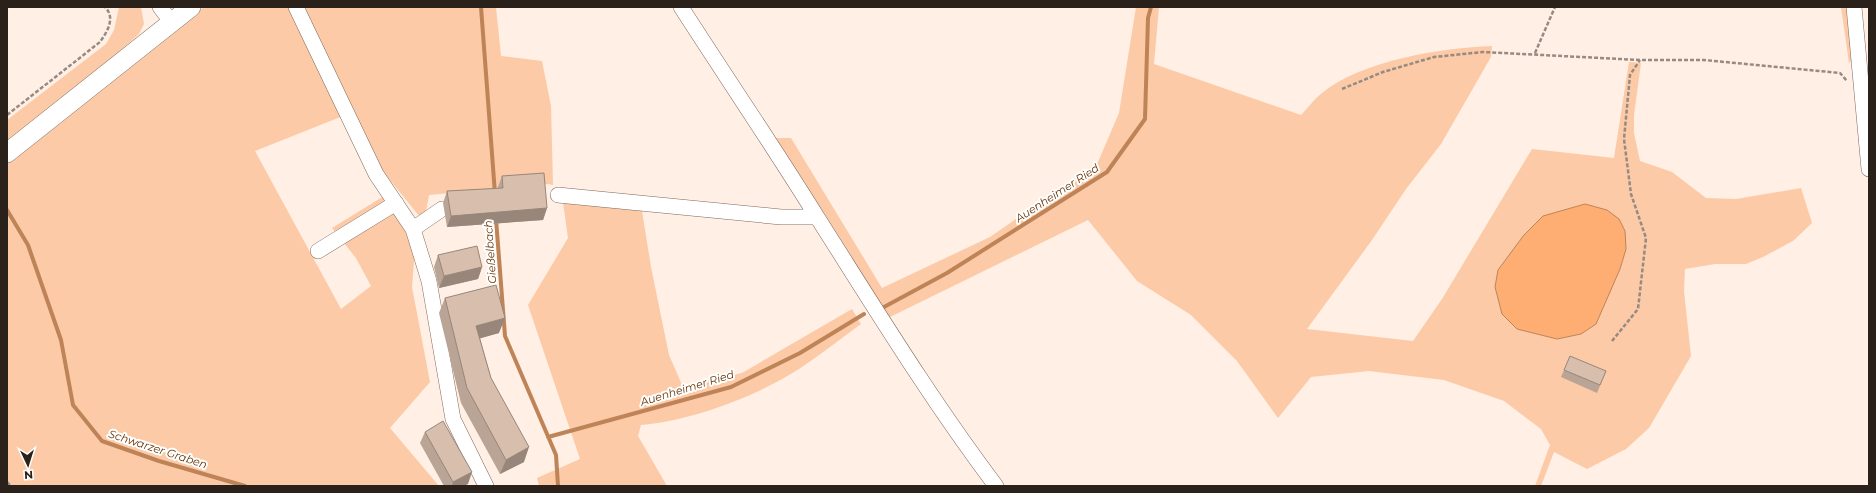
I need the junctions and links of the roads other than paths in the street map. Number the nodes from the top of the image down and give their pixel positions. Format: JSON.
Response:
{"nodes":[{"id":1,"x":160,"y":7,"type":"edge"},
{"id":2,"x":191,"y":7,"type":"edge"},
{"id":3,"x":296,"y":7,"type":"edge"},
{"id":4,"x":681,"y":7,"type":"edge"},
{"id":5,"x":1854,"y":7,"type":"edge"},
{"id":6,"x":172,"y":23,"type":"junction"},
{"id":7,"x":7,"y":153,"type":"edge"},
{"id":8,"x":1869,"y":169,"type":"edge"},
{"id":9,"x":558,"y":195,"type":"dead end"},
{"id":10,"x":396,"y":203,"type":"junction"},
{"id":11,"x":442,"y":209,"type":"dead end"},
{"id":12,"x":817,"y":217,"type":"junction"},
{"id":13,"x":413,"y":229,"type":"junction"},
{"id":14,"x":318,"y":251,"type":"dead end"},
{"id":15,"x":486,"y":486,"type":"edge"},
{"id":16,"x":996,"y":486,"type":"edge"}],
"edges":[{"from":1,"to":6,"type":"street"},
{"from":2,"to":6,"type":"main road"},
{"from":3,"to":10,"type":"street"},
{"from":4,"to":12,"type":"street"},
{"from":5,"to":8,"type":"street"},
{"from":6,"to":7,"type":"main road"},
{"from":9,"to":12,"type":"street"},
{"from":10,"to":13,"type":"street"},
{"from":10,"to":14,"type":"street"},
{"from":11,"to":13,"type":"street"},
{"from":12,"to":16,"type":"street"},
{"from":13,"to":15,"type":"street"}]}
